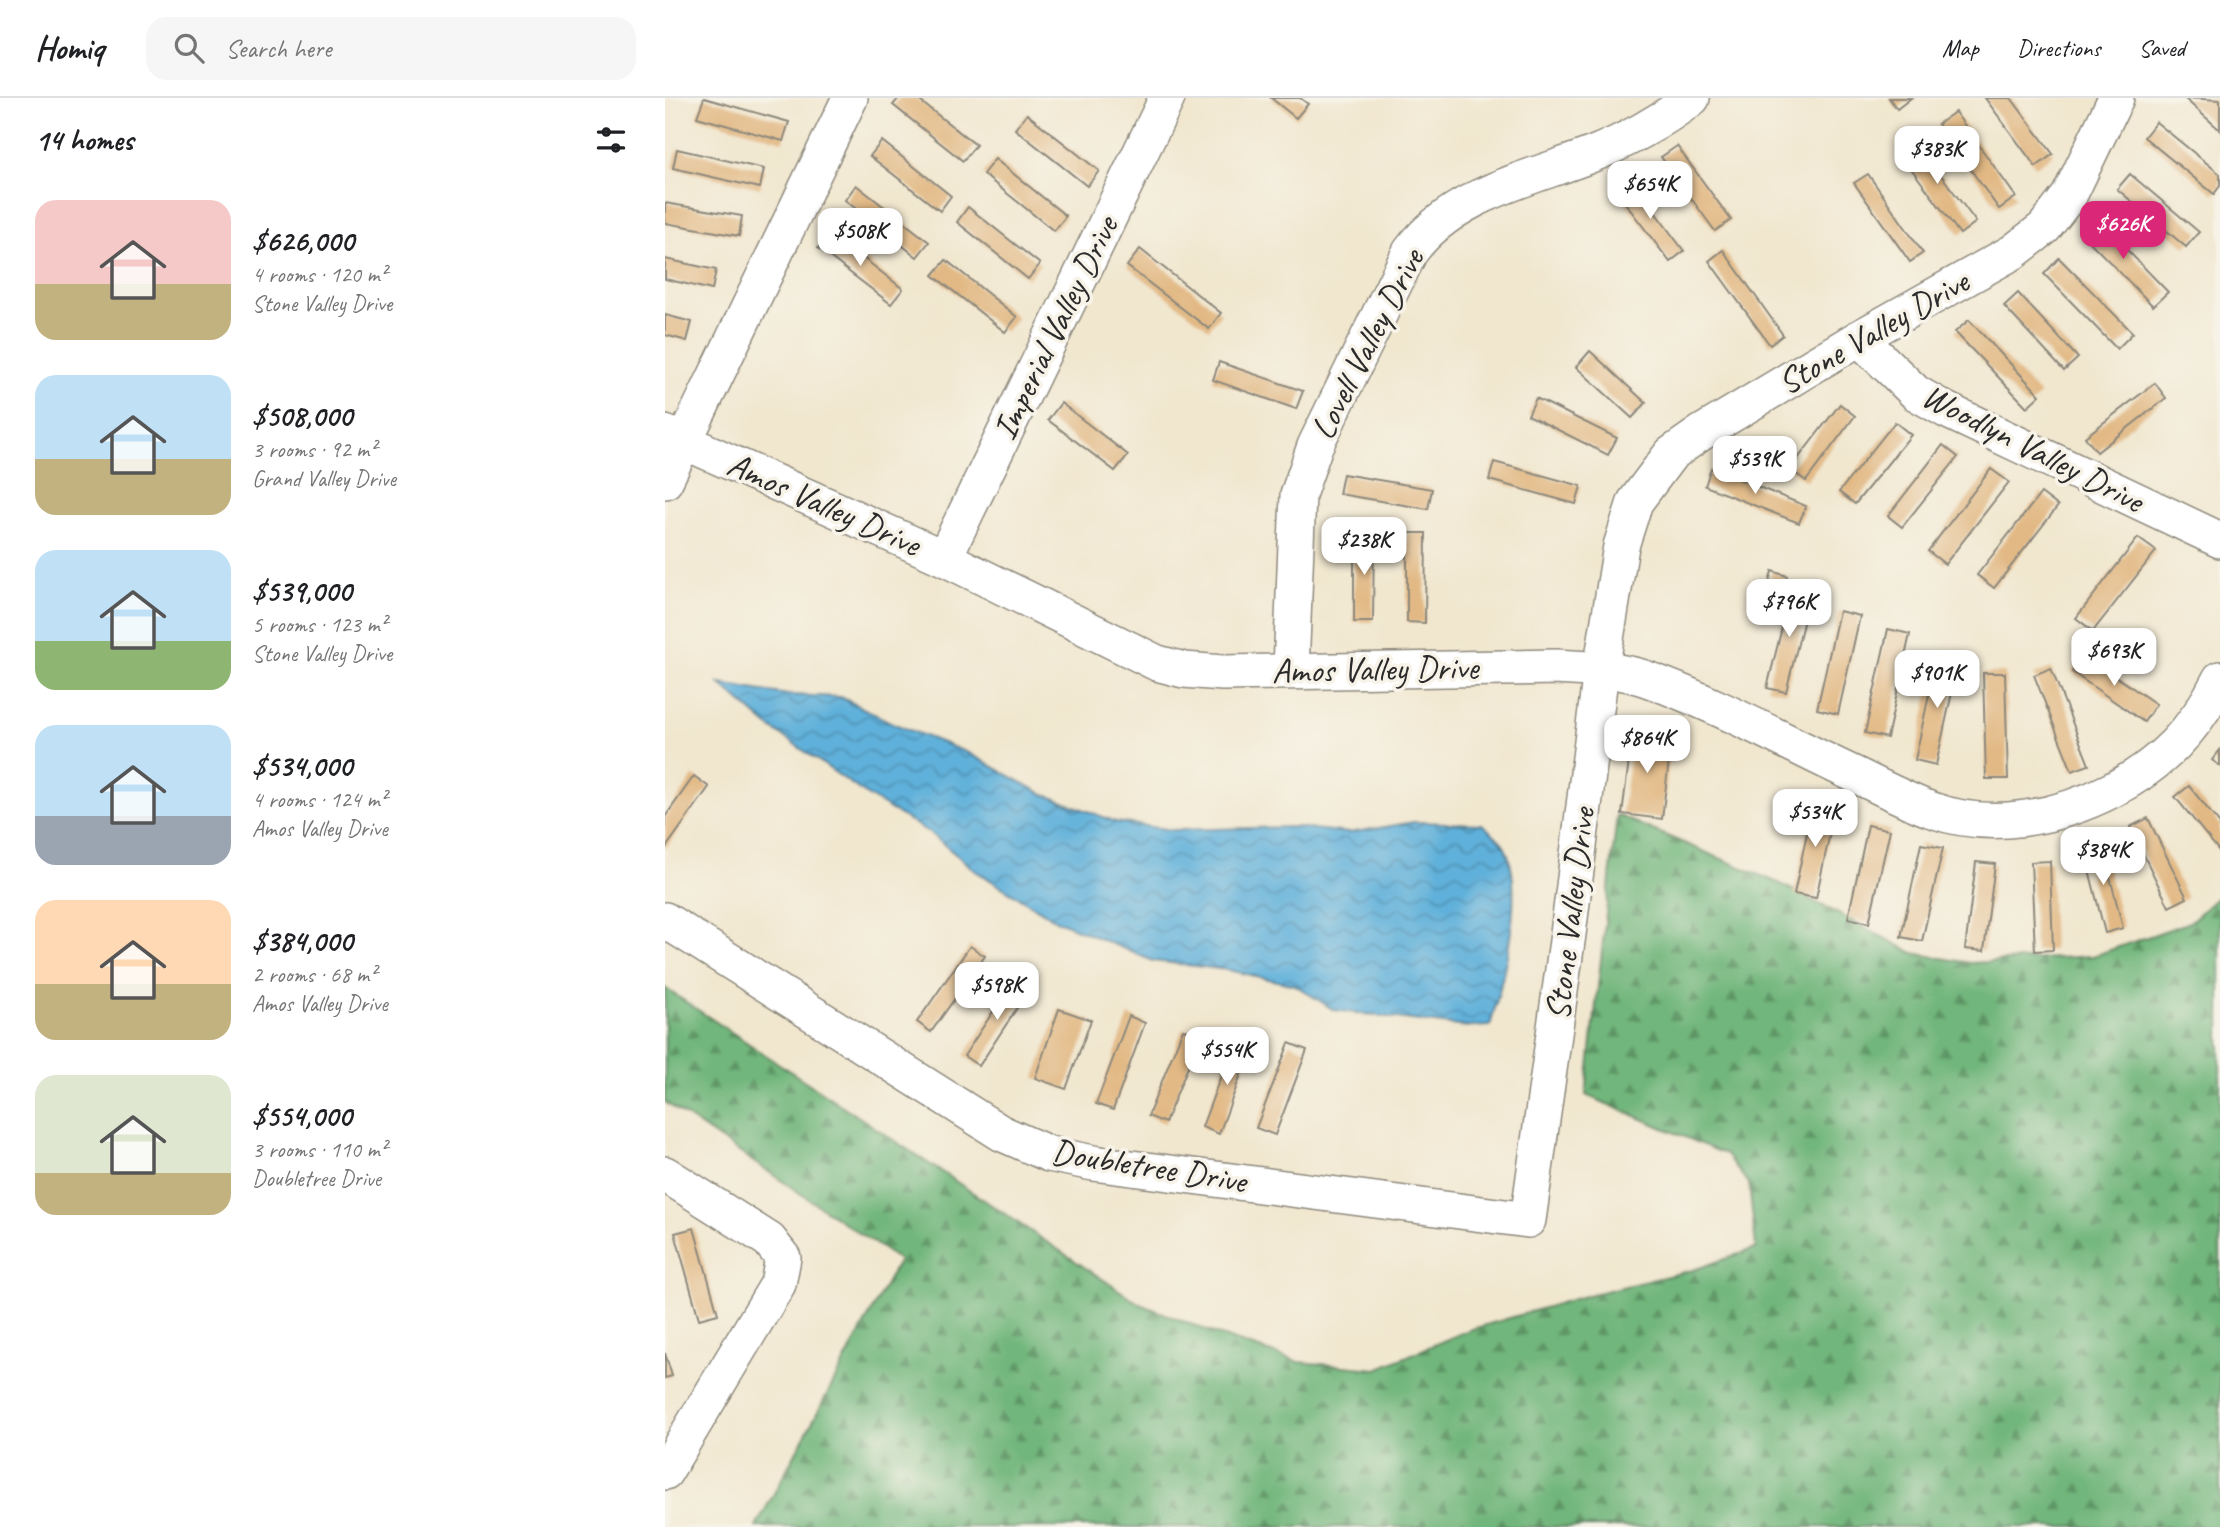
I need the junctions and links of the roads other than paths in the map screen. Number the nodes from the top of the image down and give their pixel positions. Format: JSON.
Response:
{"nodes":[{"id":1,"x":850,"y":98,"type":"edge"},
{"id":2,"x":1167,"y":98,"type":"edge"},
{"id":3,"x":1692,"y":98,"type":"edge"},
{"id":4,"x":2116,"y":98,"type":"edge"},
{"id":5,"x":1859,"y":338,"type":"junction"},
{"id":6,"x":675,"y":437,"type":"edge"},
{"id":7,"x":665,"y":481,"type":"edge"},
{"id":8,"x":2220,"y":540,"type":"edge"},
{"id":9,"x":944,"y":558,"type":"junction"},
{"id":10,"x":1291,"y":670,"type":"junction"},
{"id":11,"x":1601,"y":670,"type":"junction"},
{"id":12,"x":2220,"y":679,"type":"edge"},
{"id":13,"x":665,"y":920,"type":"edge"},
{"id":14,"x":665,"y":1174,"type":"edge"},
{"id":15,"x":1528,"y":1220,"type":"joint"},
{"id":16,"x":665,"y":1472,"type":"edge"}],
"edges":[{"from":1,"to":6,"type":"street"},
{"from":2,"to":9,"type":"street","name":"Imperial Valley Drive"},
{"from":3,"to":10,"type":"street","name":"Lovell Valley Drive"},
{"from":4,"to":5,"type":"street","name":"Stone Valley Drive"},
{"from":5,"to":8,"type":"street","name":"Woodlyn Valley Drive"},
{"from":5,"to":11,"type":"street","name":"Stone Valley Drive"},
{"from":6,"to":7,"type":"street"},
{"from":6,"to":9,"type":"street","name":"Amos Valley Drive"},
{"from":9,"to":10,"type":"street","name":"Amos Valley Drive"},
{"from":10,"to":11,"type":"street","name":"Amos Valley Drive"},
{"from":11,"to":12,"type":"street","name":"Amos Valley Drive"},
{"from":11,"to":15,"type":"street","name":"Stone Valley Drive"},
{"from":13,"to":15,"type":"street","name":"Doubletree Drive"},
{"from":14,"to":16,"type":"street"}]}
